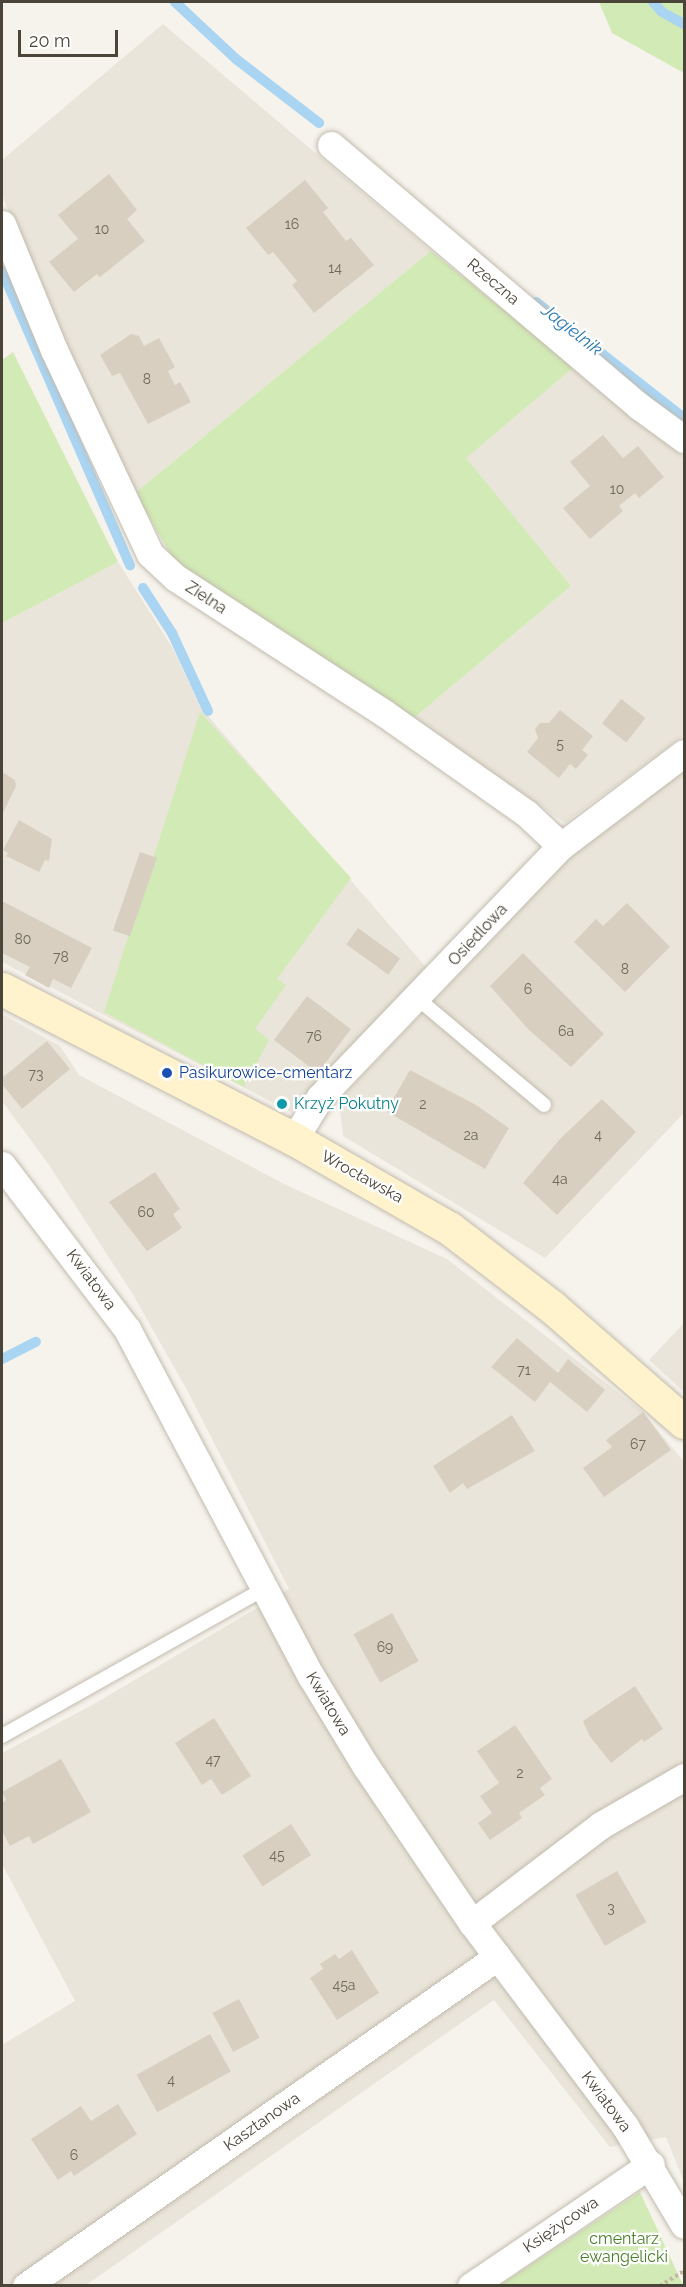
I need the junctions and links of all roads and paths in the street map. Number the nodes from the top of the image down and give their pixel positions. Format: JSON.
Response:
{"nodes":[{"id":1,"x":331,"y":145,"type":"dead end"},
{"id":2,"x":2,"y":224,"type":"edge"},
{"id":3,"x":684,"y":439,"type":"edge"},
{"id":4,"x":684,"y":753,"type":"edge"},
{"id":5,"x":561,"y":846,"type":"junction"},
{"id":6,"x":2,"y":988,"type":"edge"},
{"id":7,"x":417,"y":998,"type":"junction"},
{"id":8,"x":544,"y":1105,"type":"dead end"},
{"id":9,"x":294,"y":1140,"type":"junction"},
{"id":10,"x":2,"y":1165,"type":"edge"},
{"id":11,"x":684,"y":1422,"type":"edge"},
{"id":12,"x":264,"y":1589,"type":"junction"},
{"id":13,"x":2,"y":1736,"type":"edge"},
{"id":14,"x":684,"y":1777,"type":"edge"},
{"id":15,"x":472,"y":1923,"type":"junction"},
{"id":16,"x":497,"y":1957,"type":"junction"},
{"id":17,"x":651,"y":2164,"type":"junction"},
{"id":18,"x":684,"y":2225,"type":"edge"},
{"id":19,"x":684,"y":2271,"type":"edge"},
{"id":20,"x":26,"y":2286,"type":"edge"},
{"id":21,"x":471,"y":2286,"type":"edge"},
{"id":22,"x":660,"y":2286,"type":"edge"}],
"edges":[{"from":1,"to":3,"type":"street","name":"Rzeczna"},
{"from":2,"to":5,"type":"street","name":"Zielna"},
{"from":4,"to":5,"type":"street","name":"Osiedlowa"},
{"from":5,"to":7,"type":"street","name":"Osiedlowa"},
{"from":6,"to":9,"type":"street","name":"Wrocławska"},
{"from":7,"to":8,"type":"lane"},
{"from":7,"to":9,"type":"street","name":"Osiedlowa"},
{"from":9,"to":11,"type":"street","name":"Wrocławska"},
{"from":10,"to":12,"type":"street","name":"Kwiatowa"},
{"from":12,"to":13,"type":"lane"},
{"from":12,"to":15,"type":"street","name":"Kwiatowa"},
{"from":14,"to":15,"type":"street"},
{"from":15,"to":16,"type":"street","name":"Kwiatowa"},
{"from":16,"to":17,"type":"street","name":"Kwiatowa"},
{"from":16,"to":20,"type":"street","name":"Kasztanowa"},
{"from":17,"to":18,"type":"street","name":"Kwiatowa"},
{"from":17,"to":21,"type":"street","name":"Księżycowa"},
{"from":19,"to":22,"type":"path"}]}
